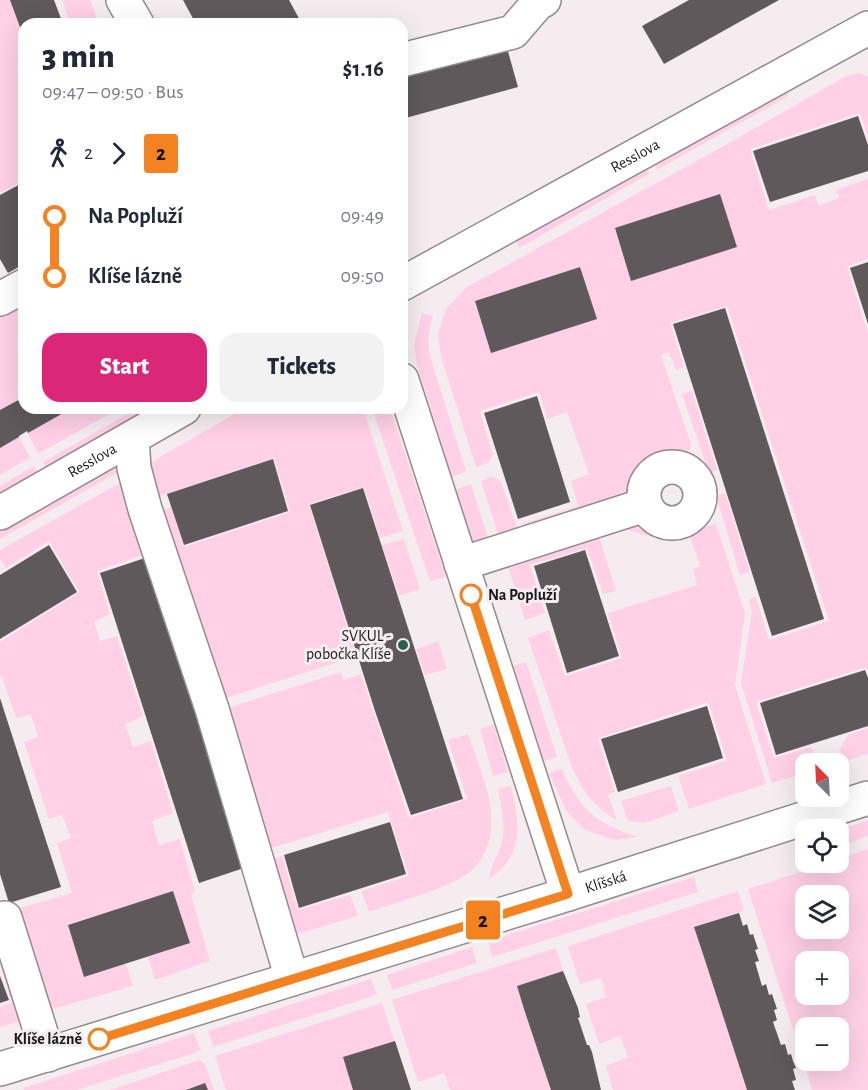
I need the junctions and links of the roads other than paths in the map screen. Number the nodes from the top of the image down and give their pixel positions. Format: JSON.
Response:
{"nodes":[{"id":1,"x":123,"y":0,"type":"edge"},
{"id":2,"x":544,"y":0,"type":"edge"},
{"id":3,"x":134,"y":18,"type":"edge"},
{"id":4,"x":868,"y":29,"type":"edge"},
{"id":5,"x":408,"y":58,"type":"edge"},
{"id":6,"x":408,"y":281,"type":"edge"},
{"id":7,"x":18,"y":289,"type":"edge"},
{"id":8,"x":0,"y":299,"type":"edge"},
{"id":9,"x":408,"y":399,"type":"edge"},
{"id":10,"x":174,"y":414,"type":"edge"},
{"id":11,"x":132,"y":438,"type":"junction"},
{"id":12,"x":645,"y":505,"type":"dead end"},
{"id":13,"x":0,"y":513,"type":"edge"},
{"id":14,"x":461,"y":564,"type":"junction"},
{"id":15,"x":868,"y":798,"type":"edge"},
{"id":16,"x":568,"y":894,"type":"junction"},
{"id":17,"x":0,"y":919,"type":"edge"},
{"id":18,"x":292,"y":979,"type":"junction"},
{"id":19,"x":48,"y":1055,"type":"junction"},
{"id":20,"x":0,"y":1070,"type":"edge"}],
"edges":[{"from":1,"to":3,"type":"street"},
{"from":2,"to":5,"type":"street"},
{"from":4,"to":6,"type":"street","name":"Resslova"},
{"from":7,"to":8,"type":"street"},
{"from":9,"to":14,"type":"street"},
{"from":10,"to":11,"type":"street","name":"Resslova"},
{"from":11,"to":13,"type":"street","name":"Resslova"},
{"from":11,"to":18,"type":"street"},
{"from":12,"to":14,"type":"street"},
{"from":14,"to":16,"type":"street"},
{"from":15,"to":16,"type":"street","name":"Klíšská"},
{"from":16,"to":18,"type":"street","name":"Klíšská"},
{"from":17,"to":19,"type":"street"},
{"from":18,"to":19,"type":"street","name":"Klíšská"},
{"from":19,"to":20,"type":"street","name":"Klíšská"}]}
